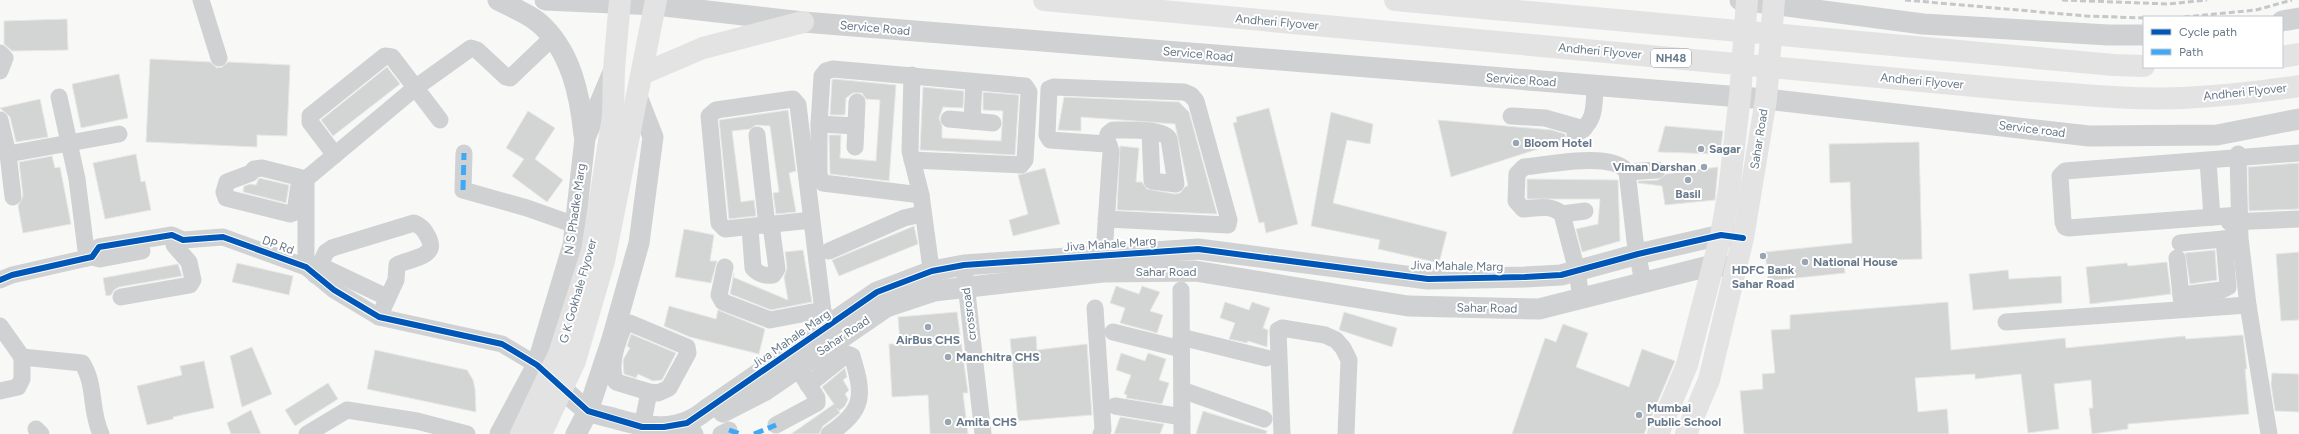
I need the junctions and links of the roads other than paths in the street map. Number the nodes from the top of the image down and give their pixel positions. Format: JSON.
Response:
{"nodes":[{"id":1,"x":201,"y":0,"type":"edge"},
{"id":2,"x":498,"y":0,"type":"edge"},
{"id":3,"x":545,"y":0,"type":"edge"},
{"id":4,"x":1044,"y":0,"type":"edge"},
{"id":5,"x":1395,"y":0,"type":"edge"},
{"id":6,"x":1740,"y":0,"type":"edge"},
{"id":7,"x":1747,"y":0,"type":"edge"},
{"id":8,"x":620,"y":1,"type":"edge"},
{"id":9,"x":656,"y":2,"type":"edge"},
{"id":10,"x":1774,"y":2,"type":"edge"},
{"id":11,"x":2299,"y":18,"type":"edge"},
{"id":12,"x":2283,"y":21,"type":"edge"},
{"id":13,"x":803,"y":22,"type":"junction"},
{"id":14,"x":2143,"y":35,"type":"edge"},
{"id":15,"x":552,"y":38,"type":"junction"},
{"id":16,"x":0,"y":54,"type":"edge"},
{"id":17,"x":2299,"y":54,"type":"edge"},
{"id":18,"x":2283,"y":57,"type":"edge"},
{"id":19,"x":219,"y":58,"type":"dead end"},
{"id":20,"x":2143,"y":66,"type":"edge"},
{"id":21,"x":614,"y":69,"type":"junction"},
{"id":22,"x":0,"y":71,"type":"edge"},
{"id":23,"x":642,"y":74,"type":"junction"},
{"id":24,"x":912,"y":75,"type":"junction"},
{"id":25,"x":974,"y":82,"type":"junction"},
{"id":26,"x":1595,"y":86,"type":"junction"},
{"id":27,"x":2299,"y":86,"type":"edge"},
{"id":28,"x":415,"y":88,"type":"junction"},
{"id":29,"x":1740,"y":96,"type":"junction"},
{"id":30,"x":59,"y":97,"type":"dead end"},
{"id":31,"x":1766,"y":98,"type":"junction"},
{"id":32,"x":857,"y":102,"type":"dead end"},
{"id":33,"x":628,"y":111,"type":"junction"},
{"id":34,"x":1511,"y":116,"type":"dead end"},
{"id":35,"x":950,"y":119,"type":"dead end"},
{"id":36,"x":2299,"y":119,"type":"edge"},
{"id":37,"x":0,"y":120,"type":"edge"},
{"id":38,"x":440,"y":120,"type":"dead end"},
{"id":39,"x":972,"y":121,"type":"junction"},
{"id":40,"x":994,"y":123,"type":"dead end"},
{"id":41,"x":819,"y":124,"type":"junction"},
{"id":42,"x":856,"y":126,"type":"junction"},
{"id":43,"x":1150,"y":132,"type":"dead end"},
{"id":44,"x":119,"y":134,"type":"dead end"},
{"id":45,"x":757,"y":135,"type":"dead end"},
{"id":46,"x":585,"y":138,"type":"junction"},
{"id":47,"x":69,"y":143,"type":"junction"},
{"id":48,"x":1106,"y":144,"type":"junction"},
{"id":49,"x":855,"y":148,"type":"dead end"},
{"id":50,"x":464,"y":153,"type":"dead end"},
{"id":51,"x":2299,"y":153,"type":"edge"},
{"id":52,"x":8,"y":154,"type":"junction"},
{"id":53,"x":335,"y":155,"type":"junction"},
{"id":54,"x":2238,"y":156,"type":"junction"},
{"id":55,"x":912,"y":160,"type":"junction"},
{"id":56,"x":2208,"y":161,"type":"junction"},
{"id":57,"x":1657,"y":170,"type":"dead end"},
{"id":58,"x":1627,"y":172,"type":"junction"},
{"id":59,"x":921,"y":196,"type":"junction"},
{"id":60,"x":13,"y":197,"type":"dead end"},
{"id":61,"x":1585,"y":211,"type":"dead end"},
{"id":62,"x":922,"y":214,"type":"junction"},
{"id":63,"x":1562,"y":214,"type":"junction"},
{"id":64,"x":2212,"y":217,"type":"junction"},
{"id":65,"x":2299,"y":218,"type":"edge"},
{"id":66,"x":1106,"y":219,"type":"junction"},
{"id":67,"x":812,"y":220,"type":"junction"},
{"id":68,"x":575,"y":225,"type":"junction"},
{"id":69,"x":769,"y":225,"type":"junction"},
{"id":70,"x":2240,"y":225,"type":"junction"},
{"id":71,"x":750,"y":228,"type":"junction"},
{"id":72,"x":2057,"y":231,"type":"dead end"},
{"id":73,"x":1721,"y":235,"type":"junction"},
{"id":74,"x":1743,"y":238,"type":"junction"},
{"id":75,"x":2224,"y":239,"type":"junction"},
{"id":76,"x":176,"y":242,"type":"junction"},
{"id":77,"x":829,"y":251,"type":"dead end"},
{"id":78,"x":1638,"y":254,"type":"junction"},
{"id":79,"x":89,"y":257,"type":"junction"},
{"id":80,"x":1262,"y":258,"type":"junction"},
{"id":81,"x":1104,"y":263,"type":"junction"},
{"id":82,"x":964,"y":265,"type":"junction"},
{"id":83,"x":1713,"y":265,"type":"junction"},
{"id":84,"x":1324,"y":266,"type":"junction"},
{"id":85,"x":725,"y":267,"type":"dead end"},
{"id":86,"x":1737,"y":268,"type":"junction"},
{"id":87,"x":315,"y":269,"type":"junction"},
{"id":88,"x":932,"y":271,"type":"junction"},
{"id":89,"x":1027,"y":271,"type":"junction"},
{"id":90,"x":1577,"y":271,"type":"junction"},
{"id":91,"x":2245,"y":276,"type":"junction"},
{"id":92,"x":1470,"y":278,"type":"junction"},
{"id":93,"x":0,"y":280,"type":"edge"},
{"id":94,"x":1259,"y":282,"type":"junction"},
{"id":95,"x":1643,"y":282,"type":"junction"},
{"id":96,"x":338,"y":283,"type":"junction"},
{"id":97,"x":2222,"y":284,"type":"junction"},
{"id":98,"x":966,"y":288,"type":"junction"},
{"id":99,"x":1181,"y":290,"type":"dead end"},
{"id":100,"x":934,"y":291,"type":"junction"},
{"id":101,"x":1322,"y":291,"type":"junction"},
{"id":102,"x":380,"y":294,"type":"dead end"},
{"id":103,"x":121,"y":297,"type":"dead end"},
{"id":104,"x":1581,"y":298,"type":"junction"},
{"id":105,"x":2188,"y":302,"type":"junction"},
{"id":106,"x":2248,"y":305,"type":"junction"},
{"id":107,"x":2219,"y":307,"type":"junction"},
{"id":108,"x":1095,"y":308,"type":"dead end"},
{"id":109,"x":1470,"y":308,"type":"junction"},
{"id":110,"x":379,"y":316,"type":"junction"},
{"id":111,"x":824,"y":319,"type":"junction"},
{"id":112,"x":2006,"y":322,"type":"dead end"},
{"id":113,"x":0,"y":326,"type":"edge"},
{"id":114,"x":1113,"y":332,"type":"dead end"},
{"id":115,"x":1181,"y":343,"type":"junction"},
{"id":116,"x":22,"y":357,"type":"junction"},
{"id":117,"x":1266,"y":358,"type":"dead end"},
{"id":118,"x":792,"y":361,"type":"junction"},
{"id":119,"x":537,"y":365,"type":"junction"},
{"id":120,"x":808,"y":385,"type":"junction"},
{"id":121,"x":1182,"y":390,"type":"junction"},
{"id":122,"x":0,"y":391,"type":"edge"},
{"id":123,"x":649,"y":392,"type":"junction"},
{"id":124,"x":1115,"y":406,"type":"dead end"},
{"id":125,"x":588,"y":411,"type":"junction"},
{"id":126,"x":1182,"y":417,"type":"junction"},
{"id":127,"x":1264,"y":419,"type":"dead end"},
{"id":128,"x":693,"y":425,"type":"edge"},
{"id":129,"x":776,"y":425,"type":"dead end"},
{"id":130,"x":642,"y":427,"type":"junction"},
{"id":131,"x":95,"y":430,"type":"edge"},
{"id":132,"x":307,"y":434,"type":"edge"},
{"id":133,"x":467,"y":434,"type":"edge"},
{"id":134,"x":500,"y":434,"type":"edge"},
{"id":135,"x":521,"y":434,"type":"edge"},
{"id":136,"x":541,"y":434,"type":"edge"},
{"id":137,"x":576,"y":434,"type":"edge"},
{"id":138,"x":829,"y":434,"type":"edge"},
{"id":139,"x":984,"y":434,"type":"edge"},
{"id":140,"x":1101,"y":434,"type":"edge"},
{"id":141,"x":1182,"y":434,"type":"edge"},
{"id":142,"x":1282,"y":434,"type":"edge"},
{"id":143,"x":1346,"y":434,"type":"edge"},
{"id":144,"x":1658,"y":434,"type":"edge"},
{"id":145,"x":1686,"y":434,"type":"edge"},
{"id":146,"x":2270,"y":434,"type":"edge"}],
"edges":[{"from":1,"to":19,"type":"street"},
{"from":2,"to":15,"type":"street"},
{"from":3,"to":8,"type":"street"},
{"from":4,"to":27,"type":"main road","name":"Andheri Flyover","number":"NH48"},
{"from":5,"to":20,"type":"main road"},
{"from":6,"to":7,"type":"street"},
{"from":7,"to":10,"type":"street"},
{"from":7,"to":29,"type":"main road","name":"Sahar Road"},
{"from":8,"to":9,"type":"street","name":"Service Road"},
{"from":8,"to":21,"type":"main road","name":"N S Phadke Marg"},
{"from":9,"to":13,"type":"street","name":"Service Road"},
{"from":9,"to":23,"type":"main road"},
{"from":10,"to":14,"type":"street"},
{"from":10,"to":31,"type":"main road","name":"Sahar Road"},
{"from":11,"to":12,"type":"street"},
{"from":13,"to":23,"type":"main road"},
{"from":13,"to":26,"type":"street","name":"Service Road"},
{"from":15,"to":28,"type":"street"},
{"from":15,"to":46,"type":"street"},
{"from":16,"to":22,"type":"street"},
{"from":17,"to":18,"type":"main road"},
{"from":21,"to":33,"type":"main road"},
{"from":21,"to":46,"type":"street","name":"N S Phadke Marg"},
{"from":23,"to":33,"type":"main road"},
{"from":24,"to":25,"type":"street"},
{"from":24,"to":41,"type":"street"},
{"from":24,"to":55,"type":"street"},
{"from":25,"to":39,"type":"street"},
{"from":25,"to":55,"type":"street"},
{"from":26,"to":29,"type":"street","name":"Service Road"},
{"from":26,"to":34,"type":"street"},
{"from":28,"to":38,"type":"street"},
{"from":28,"to":53,"type":"street"},
{"from":28,"to":53,"type":"street"},
{"from":29,"to":31,"type":"street","name":"Service road"},
{"from":29,"to":73,"type":"main road","name":"Sahar Road"},
{"from":30,"to":47,"type":"street"},
{"from":31,"to":36,"type":"street","name":"Service road"},
{"from":31,"to":74,"type":"main road","name":"Sahar Road"},
{"from":32,"to":42,"type":"street"},
{"from":33,"to":125,"type":"street"},
{"from":33,"to":135,"type":"main road","name":"G K Gokhale Flyover"},
{"from":33,"to":136,"type":"main road","name":"G K Gokhale Flyover"},
{"from":35,"to":39,"type":"street"},
{"from":37,"to":52,"type":"street"},
{"from":39,"to":40,"type":"street"},
{"from":41,"to":42,"type":"street"},
{"from":41,"to":59,"type":"street"},
{"from":42,"to":49,"type":"street"},
{"from":43,"to":48,"type":"street"},
{"from":44,"to":47,"type":"street"},
{"from":45,"to":69,"type":"street"},
{"from":46,"to":68,"type":"street","name":"N S Phadke Marg"},
{"from":47,"to":52,"type":"street"},
{"from":47,"to":79,"type":"street"},
{"from":48,"to":66,"type":"street"},
{"from":48,"to":66,"type":"street"},
{"from":50,"to":68,"type":"street"},
{"from":51,"to":54,"type":"street"},
{"from":52,"to":60,"type":"street"},
{"from":53,"to":87,"type":"street"},
{"from":54,"to":56,"type":"street"},
{"from":54,"to":70,"type":"street"},
{"from":55,"to":59,"type":"street"},
{"from":56,"to":64,"type":"street"},
{"from":56,"to":64,"type":"street"},
{"from":57,"to":58,"type":"street"},
{"from":58,"to":63,"type":"street"},
{"from":58,"to":78,"type":"street"},
{"from":59,"to":62,"type":"street"},
{"from":61,"to":63,"type":"street"},
{"from":62,"to":77,"type":"street"},
{"from":62,"to":88,"type":"street"},
{"from":63,"to":90,"type":"street"},
{"from":64,"to":70,"type":"street"},
{"from":65,"to":70,"type":"street"},
{"from":66,"to":81,"type":"street"},
{"from":67,"to":69,"type":"street"},
{"from":67,"to":71,"type":"street"},
{"from":67,"to":111,"type":"street"},
{"from":68,"to":119,"type":"street","name":"N S Phadke Marg"},
{"from":69,"to":71,"type":"street"},
{"from":69,"to":71,"type":"street"},
{"from":70,"to":72,"type":"street"},
{"from":70,"to":75,"type":"street"},
{"from":70,"to":91,"type":"street"},
{"from":73,"to":74,"type":"street","name":"Jiva Mahale Marg"},
{"from":73,"to":78,"type":"street","name":"Jiva Mahale Marg"},
{"from":73,"to":83,"type":"main road","name":"Sahar Road"},
{"from":74,"to":86,"type":"main road","name":"Sahar Road"},
{"from":75,"to":97,"type":"street"},
{"from":75,"to":105,"type":"street"},
{"from":76,"to":79,"type":"street","name":"DP Rd"},
{"from":76,"to":87,"type":"street","name":"DP Rd"},
{"from":76,"to":103,"type":"street"},
{"from":78,"to":90,"type":"street","name":"Jiva Mahale Marg"},
{"from":78,"to":95,"type":"street"},
{"from":79,"to":93,"type":"street","name":"DP Rd"},
{"from":80,"to":81,"type":"street","name":"Jiva Mahale Marg"},
{"from":80,"to":84,"type":"street","name":"Jiva Mahale Marg"},
{"from":80,"to":94,"type":"street"},
{"from":81,"to":89,"type":"street","name":"Jiva Mahale Marg"},
{"from":81,"to":94,"type":"street","name":"Sahar Road"},
{"from":82,"to":88,"type":"street","name":"Jiva Mahale Marg"},
{"from":82,"to":89,"type":"street","name":"Jiva Mahale Marg"},
{"from":82,"to":98,"type":"street","name":"crossroad"},
{"from":83,"to":86,"type":"street"},
{"from":83,"to":95,"type":"street","name":"Sahar Road"},
{"from":83,"to":144,"type":"main road","name":"Sahar Road"},
{"from":84,"to":92,"type":"street","name":"Jiva Mahale Marg"},
{"from":84,"to":101,"type":"street"},
{"from":85,"to":111,"type":"street"},
{"from":86,"to":145,"type":"main road","name":"Sahar Road"},
{"from":87,"to":96,"type":"street","name":"DP Rd"},
{"from":87,"to":110,"type":"street"},
{"from":88,"to":100,"type":"street"},
{"from":88,"to":111,"type":"street","name":"Jiva Mahale Marg"},
{"from":89,"to":98,"type":"street","name":"Sahar Road"},
{"from":90,"to":92,"type":"street","name":"Jiva Mahale Marg"},
{"from":90,"to":104,"type":"street"},
{"from":91,"to":97,"type":"street"},
{"from":91,"to":106,"type":"street"},
{"from":92,"to":109,"type":"street"},
{"from":94,"to":101,"type":"street","name":"Sahar Road"},
{"from":95,"to":104,"type":"street","name":"Sahar Road"},
{"from":96,"to":102,"type":"street"},
{"from":96,"to":110,"type":"street","name":"DP Rd"},
{"from":97,"to":105,"type":"street"},
{"from":97,"to":107,"type":"street"},
{"from":98,"to":100,"type":"street","name":"Sahar Road"},
{"from":98,"to":139,"type":"street","name":"crossroad"},
{"from":99,"to":115,"type":"street"},
{"from":100,"to":118,"type":"street","name":"Sahar Road"},
{"from":101,"to":109,"type":"street","name":"Sahar Road"},
{"from":104,"to":109,"type":"street","name":"Sahar Road"},
{"from":105,"to":107,"type":"street"},
{"from":105,"to":112,"type":"street"},
{"from":106,"to":107,"type":"street"},
{"from":106,"to":146,"type":"street"},
{"from":108,"to":140,"type":"street"},
{"from":110,"to":119,"type":"street","name":"DP Rd"},
{"from":111,"to":118,"type":"street","name":"Jiva Mahale Marg"},
{"from":113,"to":116,"type":"street"},
{"from":114,"to":115,"type":"street"},
{"from":115,"to":117,"type":"street"},
{"from":115,"to":121,"type":"street"},
{"from":116,"to":122,"type":"street"},
{"from":116,"to":131,"type":"street"},
{"from":118,"to":120,"type":"street"},
{"from":118,"to":128,"type":"street","name":"Jiva Mahale Marg"},
{"from":119,"to":125,"type":"street","name":"Jiva Mahale Marg"},
{"from":119,"to":134,"type":"street","name":"N S Phadke Marg"},
{"from":120,"to":129,"type":"street"},
{"from":120,"to":138,"type":"street"},
{"from":121,"to":126,"type":"street"},
{"from":121,"to":127,"type":"street"},
{"from":123,"to":123,"type":"street"},
{"from":123,"to":130,"type":"street"},
{"from":124,"to":126,"type":"street"},
{"from":125,"to":130,"type":"street","name":"Jiva Mahale Marg"},
{"from":125,"to":137,"type":"street"},
{"from":126,"to":141,"type":"street"},
{"from":128,"to":130,"type":"street","name":"Jiva Mahale Marg"},
{"from":132,"to":133,"type":"street"},
{"from":142,"to":143,"type":"street"}]}
